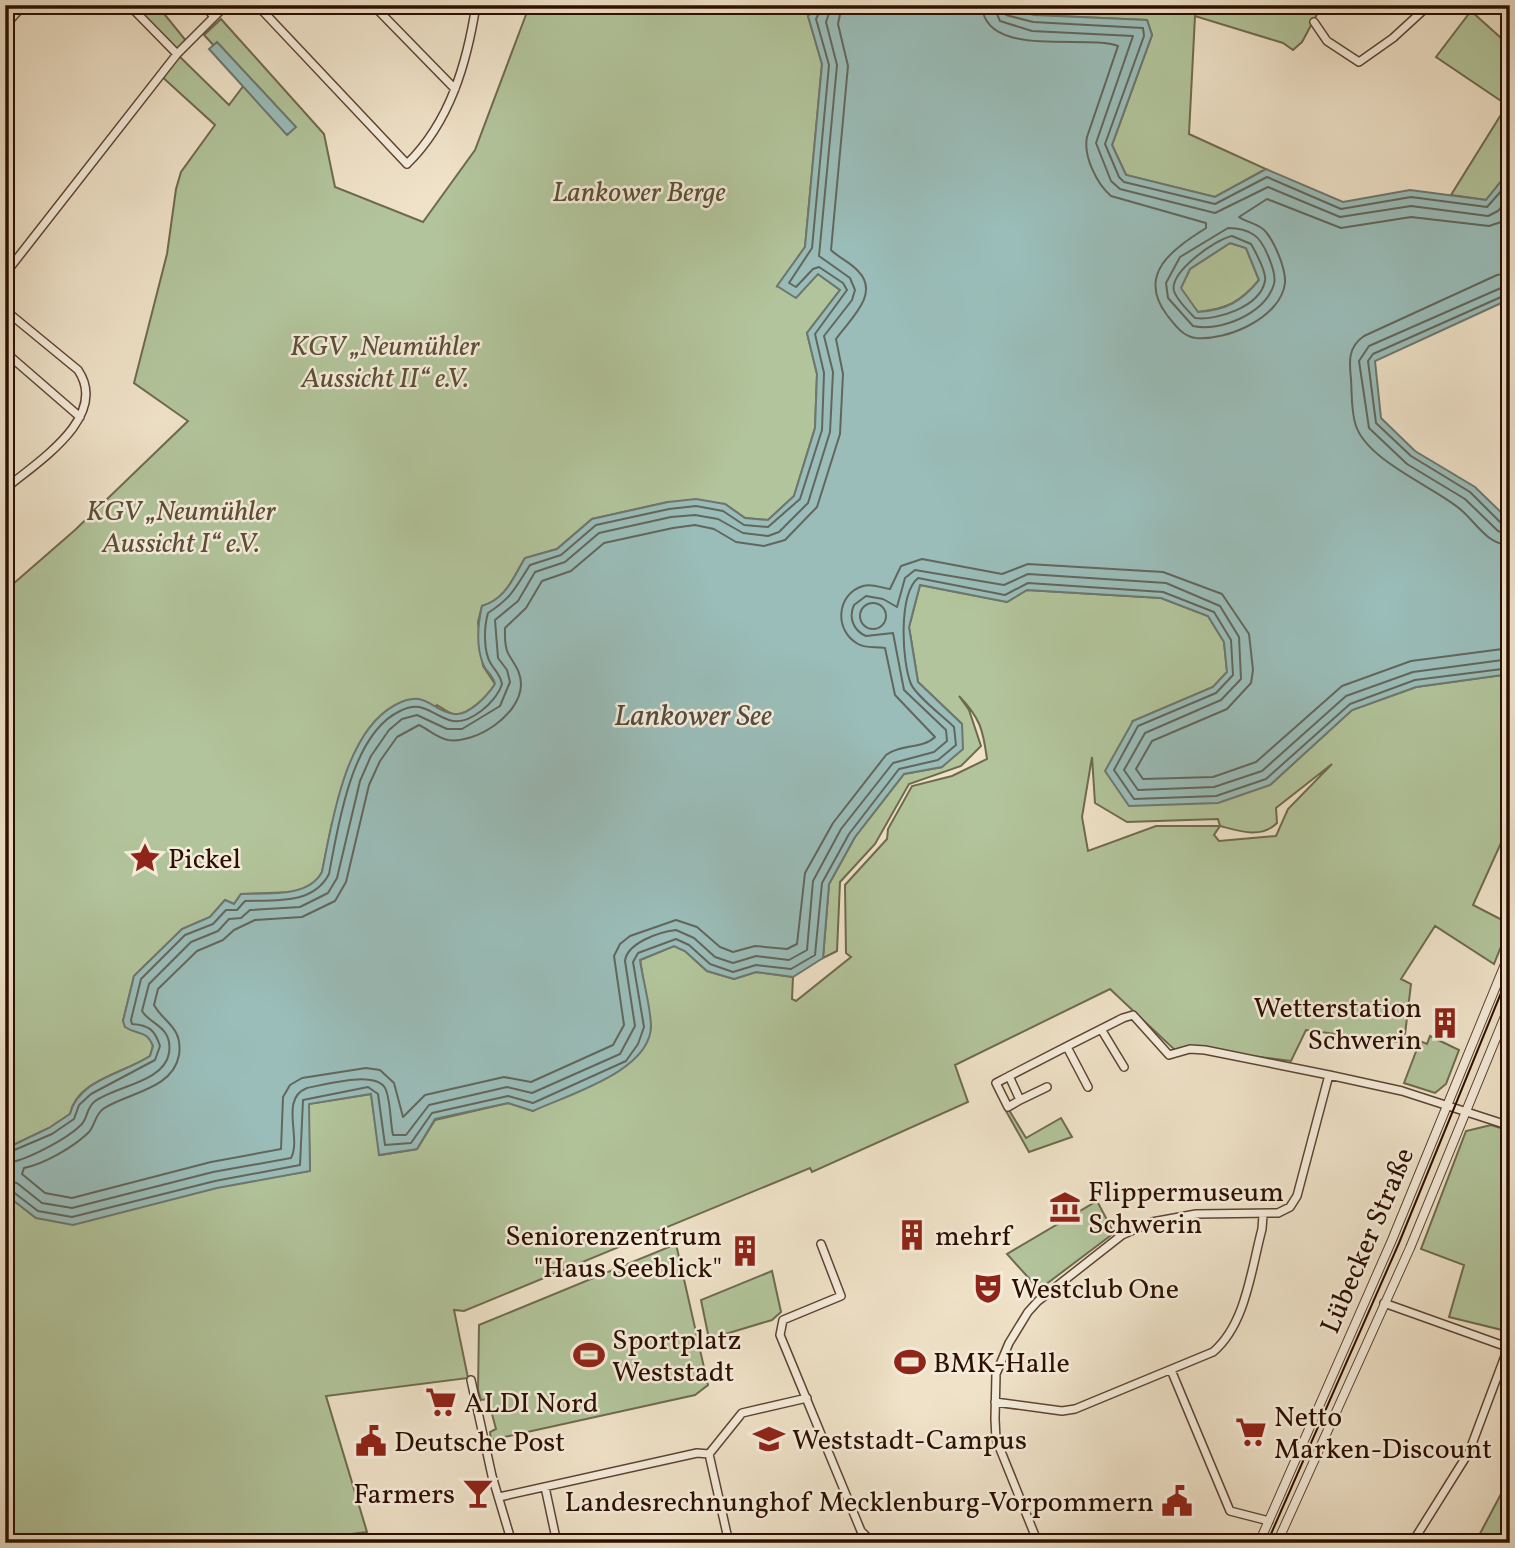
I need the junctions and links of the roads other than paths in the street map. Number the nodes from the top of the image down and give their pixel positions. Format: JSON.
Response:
{"nodes":[{"id":1,"x":23,"y":5,"type":"edge"},
{"id":2,"x":129,"y":5,"type":"edge"},
{"id":3,"x":205,"y":5,"type":"edge"},
{"id":4,"x":226,"y":5,"type":"edge"},
{"id":5,"x":257,"y":5,"type":"edge"},
{"id":6,"x":373,"y":5,"type":"edge"},
{"id":7,"x":476,"y":5,"type":"edge"},
{"id":8,"x":1429,"y":5,"type":"edge"},
{"id":9,"x":213,"y":16,"type":"junction"},
{"id":10,"x":1314,"y":22,"type":"dead end"},
{"id":11,"x":5,"y":26,"type":"edge"},
{"id":12,"x":177,"y":54,"type":"junction"},
{"id":13,"x":455,"y":89,"type":"junction"},
{"id":14,"x":5,"y":274,"type":"edge"},
{"id":15,"x":5,"y":310,"type":"edge"},
{"id":16,"x":5,"y":352,"type":"edge"},
{"id":17,"x":1510,"y":409,"type":"edge"},
{"id":18,"x":80,"y":417,"type":"junction"},
{"id":19,"x":1510,"y":431,"type":"edge"},
{"id":20,"x":5,"y":489,"type":"edge"},
{"id":21,"x":1510,"y":953,"type":"edge"},
{"id":22,"x":1510,"y":1004,"type":"edge"},
{"id":23,"x":1101,"y":1029,"type":"junction"},
{"id":24,"x":1067,"y":1047,"type":"junction"},
{"id":25,"x":1124,"y":1067,"type":"dead end"},
{"id":26,"x":1329,"y":1075,"type":"junction"},
{"id":27,"x":1009,"y":1076,"type":"junction"},
{"id":28,"x":1047,"y":1087,"type":"dead end"},
{"id":29,"x":1088,"y":1087,"type":"dead end"},
{"id":30,"x":1020,"y":1100,"type":"junction"},
{"id":31,"x":1447,"y":1106,"type":"junction"},
{"id":32,"x":1465,"y":1112,"type":"junction"},
{"id":33,"x":1510,"y":1126,"type":"edge"},
{"id":34,"x":1262,"y":1215,"type":"junction"},
{"id":35,"x":821,"y":1244,"type":"dead end"},
{"id":36,"x":1384,"y":1303,"type":"junction"},
{"id":37,"x":1509,"y":1348,"type":"edge"},
{"id":38,"x":1171,"y":1370,"type":"junction"},
{"id":39,"x":471,"y":1380,"type":"dead end"},
{"id":40,"x":807,"y":1398,"type":"junction"},
{"id":41,"x":995,"y":1402,"type":"junction"},
{"id":42,"x":709,"y":1454,"type":"junction"},
{"id":43,"x":545,"y":1487,"type":"junction"},
{"id":44,"x":499,"y":1497,"type":"junction"},
{"id":45,"x":1269,"y":1521,"type":"junction"},
{"id":46,"x":512,"y":1543,"type":"edge"},
{"id":47,"x":557,"y":1543,"type":"edge"},
{"id":48,"x":729,"y":1543,"type":"edge"},
{"id":49,"x":873,"y":1543,"type":"edge"},
{"id":50,"x":1038,"y":1543,"type":"edge"},
{"id":51,"x":1259,"y":1543,"type":"edge"},
{"id":52,"x":1277,"y":1543,"type":"edge"},
{"id":53,"x":1412,"y":1543,"type":"edge"}],
"edges":[{"from":1,"to":11,"type":"street"},
{"from":2,"to":12,"type":"street"},
{"from":3,"to":9,"type":"street"},
{"from":4,"to":9,"type":"street"},
{"from":5,"to":13,"type":"street"},
{"from":6,"to":13,"type":"street"},
{"from":7,"to":13,"type":"street"},
{"from":8,"to":10,"type":"street"},
{"from":9,"to":12,"type":"street"},
{"from":12,"to":14,"type":"street"},
{"from":15,"to":18,"type":"street"},
{"from":16,"to":18,"type":"street"},
{"from":17,"to":19,"type":"street"},
{"from":18,"to":20,"type":"street"},
{"from":21,"to":31,"type":"street","name":"Lübecker Straße"},
{"from":22,"to":32,"type":"street","name":"Lübecker Straße"},
{"from":23,"to":24,"type":"street"},
{"from":23,"to":25,"type":"street"},
{"from":23,"to":26,"type":"street"},
{"from":24,"to":27,"type":"street"},
{"from":24,"to":29,"type":"street"},
{"from":26,"to":31,"type":"street"},
{"from":26,"to":34,"type":"street"},
{"from":27,"to":30,"type":"street"},
{"from":27,"to":30,"type":"street"},
{"from":28,"to":30,"type":"street"},
{"from":31,"to":32,"type":"street"},
{"from":31,"to":45,"type":"street","name":"Lübecker Straße"},
{"from":32,"to":33,"type":"street"},
{"from":32,"to":36,"type":"street","name":"Lübecker Straße"},
{"from":34,"to":38,"type":"street"},
{"from":34,"to":41,"type":"street"},
{"from":35,"to":40,"type":"street"},
{"from":36,"to":37,"type":"street"},
{"from":36,"to":52,"type":"street","name":"Lübecker Straße"},
{"from":37,"to":53,"type":"street"},
{"from":38,"to":41,"type":"street"},
{"from":38,"to":45,"type":"street"},
{"from":39,"to":44,"type":"street"},
{"from":40,"to":42,"type":"street"},
{"from":40,"to":49,"type":"street"},
{"from":41,"to":50,"type":"street"},
{"from":42,"to":43,"type":"street"},
{"from":42,"to":48,"type":"street"},
{"from":43,"to":44,"type":"street"},
{"from":43,"to":47,"type":"street"},
{"from":44,"to":46,"type":"street"},
{"from":45,"to":51,"type":"street","name":"Lübecker Straße"}]}
